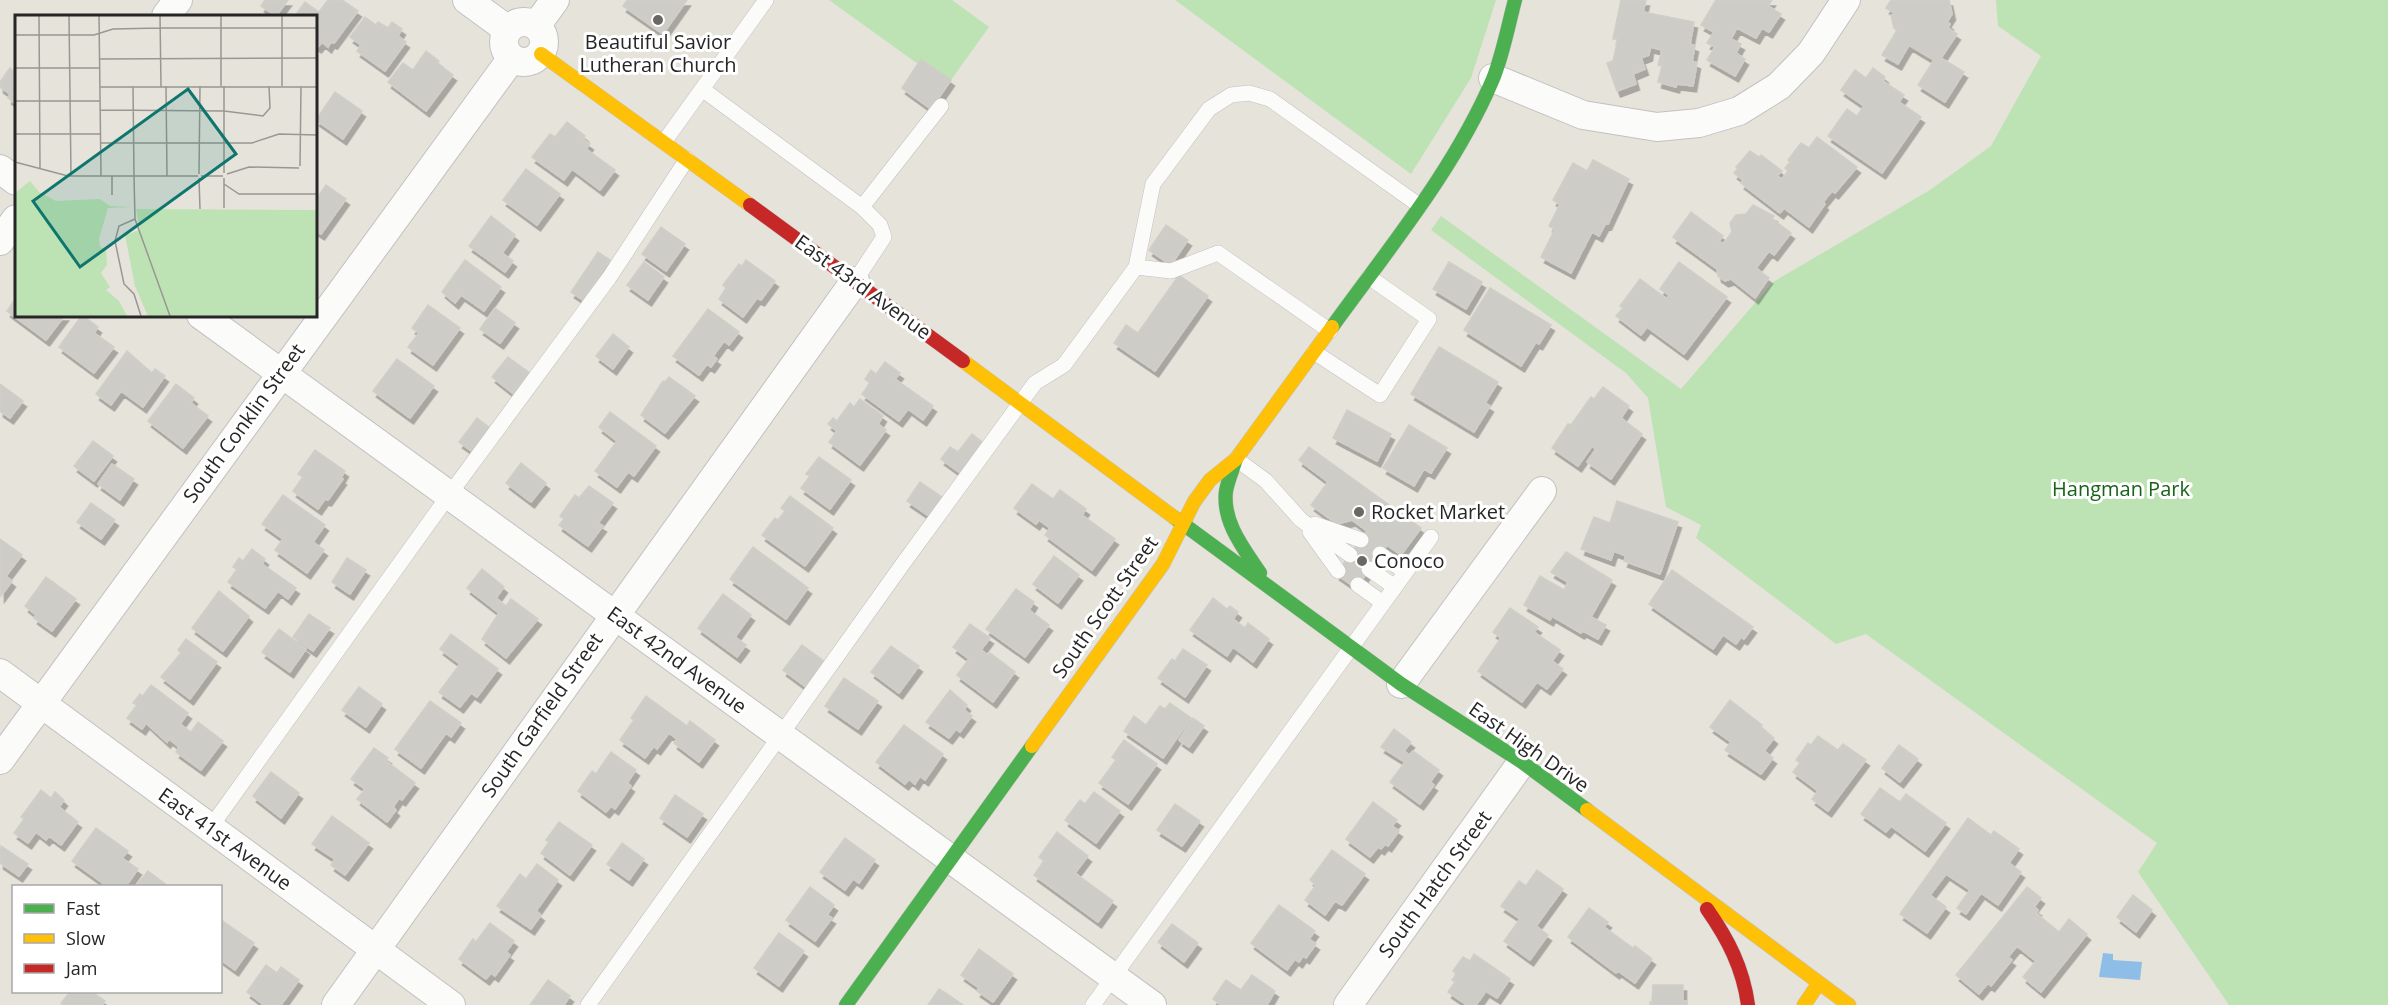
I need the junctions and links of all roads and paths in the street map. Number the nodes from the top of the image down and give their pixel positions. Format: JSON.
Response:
{"nodes":[{"id":1,"x":178,"y":0,"type":"edge"},
{"id":2,"x":467,"y":0,"type":"edge"},
{"id":3,"x":555,"y":0,"type":"edge"},
{"id":4,"x":766,"y":0,"type":"edge"},
{"id":5,"x":1515,"y":0,"type":"edge"},
{"id":6,"x":1846,"y":0,"type":"edge"},
{"id":7,"x":167,"y":15,"type":"edge"},
{"id":8,"x":536,"y":26,"type":"junction"},
{"id":9,"x":508,"y":30,"type":"junction"},
{"id":10,"x":541,"y":54,"type":"junction"},
{"id":11,"x":512,"y":58,"type":"junction"},
{"id":12,"x":1493,"y":78,"type":"junction"},
{"id":13,"x":702,"y":89,"type":"junction"},
{"id":14,"x":941,"y":106,"type":"dead end"},
{"id":15,"x":664,"y":142,"type":"junction"},
{"id":16,"x":687,"y":159,"type":"junction"},
{"id":17,"x":0,"y":169,"type":"edge"},
{"id":18,"x":15,"y":180,"type":"edge"},
{"id":19,"x":1420,"y":206,"type":"junction"},
{"id":20,"x":862,"y":207,"type":"junction"},
{"id":21,"x":15,"y":220,"type":"edge"},
{"id":22,"x":0,"y":241,"type":"edge"},
{"id":23,"x":1136,"y":267,"type":"junction"},
{"id":24,"x":1369,"y":278,"type":"junction"},
{"id":25,"x":855,"y":281,"type":"junction"},
{"id":26,"x":202,"y":316,"type":"edge"},
{"id":27,"x":1330,"y":331,"type":"junction"},
{"id":28,"x":1314,"y":352,"type":"junction"},
{"id":29,"x":281,"y":373,"type":"junction"},
{"id":30,"x":1020,"y":403,"type":"junction"},
{"id":31,"x":1236,"y":459,"type":"junction"},
{"id":32,"x":1542,"y":491,"type":"dead end"},
{"id":33,"x":449,"y":495,"type":"junction"},
{"id":34,"x":1301,"y":520,"type":"junction"},
{"id":35,"x":1184,"y":524,"type":"junction"},
{"id":36,"x":1431,"y":537,"type":"dead end"},
{"id":37,"x":1361,"y":540,"type":"dead end"},
{"id":38,"x":1380,"y":554,"type":"dead end"},
{"id":39,"x":1350,"y":555,"type":"dead end"},
{"id":40,"x":1369,"y":569,"type":"dead end"},
{"id":41,"x":1338,"y":571,"type":"dead end"},
{"id":42,"x":1406,"y":572,"type":"junction"},
{"id":43,"x":1358,"y":585,"type":"dead end"},
{"id":44,"x":1395,"y":587,"type":"junction"},
{"id":45,"x":1270,"y":589,"type":"junction"},
{"id":46,"x":1383,"y":603,"type":"junction"},
{"id":47,"x":614,"y":615,"type":"junction"},
{"id":48,"x":1351,"y":648,"type":"junction"},
{"id":49,"x":0,"y":673,"type":"edge"},
{"id":50,"x":1401,"y":684,"type":"junction"},
{"id":51,"x":41,"y":703,"type":"junction"},
{"id":52,"x":781,"y":735,"type":"junction"},
{"id":53,"x":0,"y":760,"type":"edge"},
{"id":54,"x":1522,"y":762,"type":"junction"},
{"id":55,"x":210,"y":828,"type":"junction"},
{"id":56,"x":950,"y":859,"type":"junction"},
{"id":57,"x":1690,"y":886,"type":"junction"},
{"id":58,"x":375,"y":950,"type":"junction"},
{"id":59,"x":1113,"y":976,"type":"junction"},
{"id":60,"x":1819,"y":983,"type":"junction"},
{"id":61,"x":336,"y":1005,"type":"edge"},
{"id":62,"x":451,"y":1005,"type":"edge"},
{"id":63,"x":588,"y":1005,"type":"edge"},
{"id":64,"x":846,"y":1005,"type":"edge"},
{"id":65,"x":1093,"y":1005,"type":"edge"},
{"id":66,"x":1152,"y":1005,"type":"edge"},
{"id":67,"x":1348,"y":1005,"type":"edge"},
{"id":68,"x":1748,"y":1005,"type":"edge"},
{"id":69,"x":1804,"y":1005,"type":"edge"},
{"id":70,"x":1849,"y":1005,"type":"edge"}],
"edges":[{"from":1,"to":7,"type":"street"},
{"from":2,"to":9,"type":"street"},
{"from":3,"to":8,"type":"street"},
{"from":4,"to":13,"type":"lane"},
{"from":5,"to":12,"type":"main road","name":"South Scott Street"},
{"from":6,"to":12,"type":"street"},
{"from":8,"to":9,"type":"street"},
{"from":8,"to":10,"type":"street"},
{"from":9,"to":11,"type":"street"},
{"from":10,"to":11,"type":"street"},
{"from":10,"to":15,"type":"main road","name":"East 43rd Avenue"},
{"from":11,"to":29,"type":"street","name":"South Conklin Street"},
{"from":12,"to":19,"type":"main road","name":"South Scott Street"},
{"from":13,"to":15,"type":"lane"},
{"from":13,"to":20,"type":"lane"},
{"from":14,"to":20,"type":"lane"},
{"from":15,"to":16,"type":"main road","name":"East 43rd Avenue"},
{"from":16,"to":25,"type":"main road","name":"East 43rd Avenue"},
{"from":16,"to":33,"type":"lane"},
{"from":17,"to":18,"type":"street"},
{"from":19,"to":23,"type":"lane"},
{"from":19,"to":24,"type":"main road","name":"South Scott Street"},
{"from":20,"to":25,"type":"lane"},
{"from":21,"to":22,"type":"street"},
{"from":23,"to":27,"type":"lane"},
{"from":23,"to":30,"type":"lane"},
{"from":24,"to":27,"type":"main road","name":"South Scott Street"},
{"from":24,"to":28,"type":"lane"},
{"from":25,"to":30,"type":"main road","name":"East 43rd Avenue"},
{"from":25,"to":47,"type":"street","name":"South Garfield Street"},
{"from":26,"to":29,"type":"street","name":"East 42nd Avenue"},
{"from":27,"to":28,"type":"main road","name":"South Scott Street"},
{"from":28,"to":31,"type":"main road","name":"South Scott Street"},
{"from":29,"to":33,"type":"street","name":"East 42nd Avenue"},
{"from":29,"to":51,"type":"street","name":"South Conklin Street"},
{"from":30,"to":35,"type":"main road","name":"East 43rd Avenue"},
{"from":30,"to":52,"type":"lane"},
{"from":31,"to":34,"type":"lane"},
{"from":31,"to":35,"type":"main road","name":"South Scott Street"},
{"from":31,"to":45,"type":"main road"},
{"from":32,"to":50,"type":"street"},
{"from":33,"to":47,"type":"street","name":"East 42nd Avenue"},
{"from":33,"to":55,"type":"lane"},
{"from":34,"to":37,"type":"lane"},
{"from":34,"to":39,"type":"lane"},
{"from":34,"to":41,"type":"lane"},
{"from":35,"to":45,"type":"main road","name":"East High Drive"},
{"from":35,"to":56,"type":"main road","name":"South Scott Street"},
{"from":36,"to":42,"type":"lane"},
{"from":38,"to":42,"type":"lane"},
{"from":40,"to":44,"type":"lane"},
{"from":42,"to":44,"type":"lane"},
{"from":43,"to":46,"type":"lane"},
{"from":44,"to":46,"type":"lane"},
{"from":45,"to":48,"type":"main road","name":"East High Drive"},
{"from":46,"to":48,"type":"lane"},
{"from":47,"to":52,"type":"street","name":"East 42nd Avenue"},
{"from":47,"to":58,"type":"street","name":"South Garfield Street"},
{"from":48,"to":50,"type":"main road","name":"East High Drive"},
{"from":48,"to":59,"type":"lane"},
{"from":49,"to":51,"type":"street","name":"East 41st Avenue"},
{"from":50,"to":54,"type":"main road","name":"East High Drive"},
{"from":51,"to":53,"type":"street","name":"South Conklin Street"},
{"from":51,"to":55,"type":"street","name":"East 41st Avenue"},
{"from":52,"to":56,"type":"street","name":"East 42nd Avenue"},
{"from":52,"to":63,"type":"lane"},
{"from":54,"to":57,"type":"main road","name":"East High Drive"},
{"from":54,"to":67,"type":"street","name":"South Hatch Street"},
{"from":55,"to":58,"type":"street","name":"East 41st Avenue"},
{"from":56,"to":59,"type":"street","name":"East 42nd Avenue"},
{"from":56,"to":64,"type":"main road","name":"South Scott Street"},
{"from":57,"to":60,"type":"main road","name":"East High Drive"},
{"from":57,"to":68,"type":"main road"},
{"from":58,"to":61,"type":"street","name":"South Garfield Street"},
{"from":58,"to":62,"type":"street","name":"East 41st Avenue"},
{"from":59,"to":65,"type":"lane"},
{"from":59,"to":66,"type":"street","name":"East 42nd Avenue"},
{"from":60,"to":69,"type":"main road"},
{"from":60,"to":70,"type":"main road","name":"East High Drive"}]}
